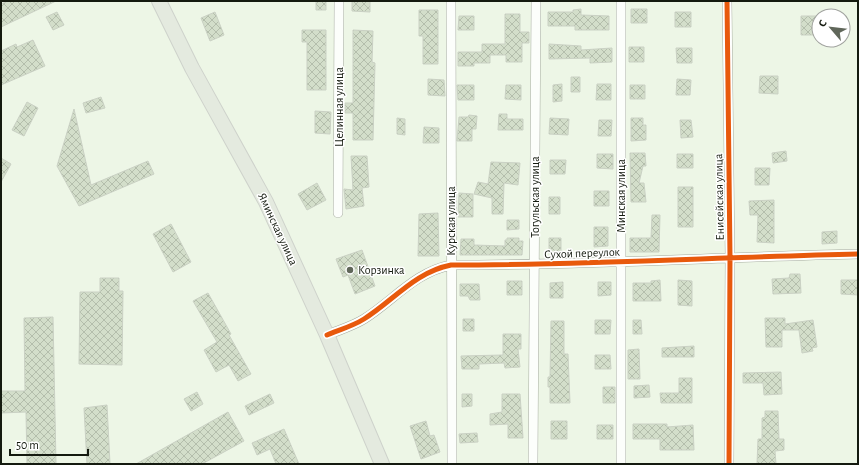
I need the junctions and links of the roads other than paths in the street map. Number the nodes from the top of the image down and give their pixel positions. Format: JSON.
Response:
{"nodes":[{"id":1,"x":159,"y":1,"type":"edge"},
{"id":2,"x":339,"y":1,"type":"edge"},
{"id":3,"x":451,"y":1,"type":"edge"},
{"id":4,"x":536,"y":1,"type":"edge"},
{"id":5,"x":621,"y":1,"type":"edge"},
{"id":6,"x":727,"y":1,"type":"edge"},
{"id":7,"x":338,"y":213,"type":"dead end"},
{"id":8,"x":858,"y":254,"type":"edge"},
{"id":9,"x":730,"y":257,"type":"junction"},
{"id":10,"x":621,"y":261,"type":"junction"},
{"id":11,"x":451,"y":265,"type":"junction"},
{"id":12,"x":535,"y":265,"type":"junction"},
{"id":13,"x":327,"y":335,"type":"junction"},
{"id":14,"x":382,"y":464,"type":"edge"},
{"id":15,"x":452,"y":464,"type":"edge"},
{"id":16,"x":533,"y":464,"type":"edge"},
{"id":17,"x":621,"y":464,"type":"edge"},
{"id":18,"x":729,"y":464,"type":"edge"}],
"edges":[{"from":1,"to":13,"type":"main road","name":"Яминская улица"},
{"from":2,"to":7,"type":"street","name":"Целинная улица"},
{"from":3,"to":11,"type":"street","name":"Курская улица"},
{"from":4,"to":12,"type":"street","name":"Тогульская улица"},
{"from":5,"to":10,"type":"street","name":"Минская улица"},
{"from":6,"to":9,"type":"street","name":"Енисейская улица"},
{"from":8,"to":9,"type":"street","name":"Сухой переулок"},
{"from":9,"to":10,"type":"street","name":"Сухой переулок"},
{"from":9,"to":18,"type":"street","name":"Енисейская улица"},
{"from":10,"to":12,"type":"street","name":"Сухой переулок"},
{"from":10,"to":17,"type":"street","name":"Минская улица"},
{"from":11,"to":12,"type":"street","name":"Сухой переулок"},
{"from":11,"to":13,"type":"street","name":"Сухой переулок"},
{"from":11,"to":15,"type":"street","name":"Курская улица"},
{"from":12,"to":16,"type":"street","name":"Тогульская улица"},
{"from":13,"to":14,"type":"main road","name":"Яминская улица"}]}
